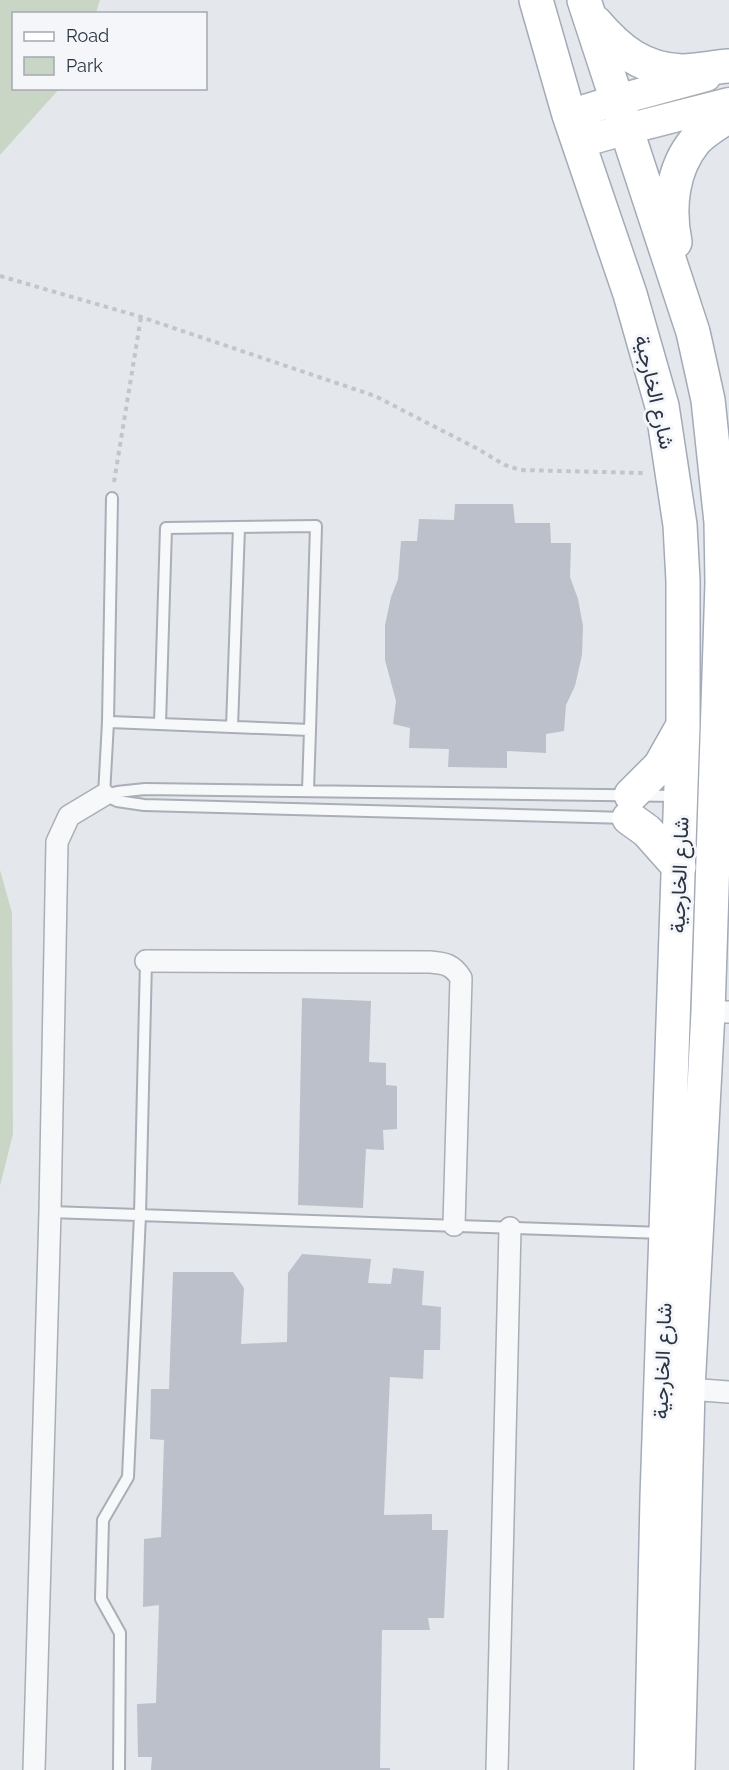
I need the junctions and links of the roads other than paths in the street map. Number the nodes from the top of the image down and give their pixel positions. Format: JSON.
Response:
{"nodes":[{"id":1,"x":536,"y":0,"type":"edge"},
{"id":2,"x":585,"y":7,"type":"edge"},
{"id":3,"x":729,"y":68,"type":"edge"},
{"id":4,"x":729,"y":103,"type":"edge"},
{"id":5,"x":622,"y":114,"type":"junction"},
{"id":6,"x":729,"y":116,"type":"edge"},
{"id":7,"x":574,"y":129,"type":"junction"},
{"id":8,"x":693,"y":332,"type":"junction"},
{"id":9,"x":112,"y":498,"type":"road end"},
{"id":10,"x":239,"y":527,"type":"junction"},
{"id":11,"x":108,"y":722,"type":"junction"},
{"id":12,"x":160,"y":724,"type":"junction"},
{"id":13,"x":683,"y":726,"type":"junction"},
{"id":14,"x":232,"y":727,"type":"junction"},
{"id":15,"x":310,"y":730,"type":"junction"},
{"id":16,"x":308,"y":790,"type":"junction"},
{"id":17,"x":104,"y":795,"type":"junction"},
{"id":18,"x":714,"y":809,"type":"junction"},
{"id":19,"x":657,"y":811,"type":"junction"},
{"id":20,"x":679,"y":867,"type":"junction"},
{"id":21,"x":677,"y":930,"type":"junction"},
{"id":22,"x":146,"y":961,"type":"joint"},
{"id":23,"x":718,"y":1012,"type":"edge"},
{"id":24,"x":671,"y":1092,"type":"junction"},
{"id":25,"x":50,"y":1212,"type":"junction"},
{"id":26,"x":140,"y":1215,"type":"junction"},
{"id":27,"x":454,"y":1225,"type":"junction"},
{"id":28,"x":510,"y":1228,"type":"junction"},
{"id":29,"x":666,"y":1233,"type":"junction"},
{"id":30,"x":664,"y":1281,"type":"junction"},
{"id":31,"x":688,"y":1389,"type":"junction"},
{"id":32,"x":729,"y":1392,"type":"edge"},
{"id":33,"x":657,"y":1498,"type":"junction"},
{"id":34,"x":654,"y":1663,"type":"junction"},
{"id":35,"x":34,"y":1770,"type":"edge"},
{"id":36,"x":119,"y":1770,"type":"edge"},
{"id":37,"x":497,"y":1770,"type":"edge"},
{"id":38,"x":651,"y":1770,"type":"edge"},
{"id":39,"x":678,"y":1770,"type":"edge"}],
"edges":[{"from":1,"to":7,"type":"main road","name":"شارع الخارجية"},
{"from":2,"to":3,"type":"main road"},
{"from":2,"to":5,"type":"main road","name":"شارع الخارجية"},
{"from":3,"to":5,"type":"main road"},
{"from":4,"to":5,"type":"main road"},
{"from":5,"to":7,"type":"main road"},
{"from":5,"to":8,"type":"main road","name":"شارع الخارجية"},
{"from":6,"to":8,"type":"main road"},
{"from":7,"to":13,"type":"main road","name":"شارع الخارجية"},
{"from":8,"to":18,"type":"main road","name":"شارع الخارجية"},
{"from":9,"to":11,"type":"lane"},
{"from":10,"to":12,"type":"lane"},
{"from":10,"to":14,"type":"lane"},
{"from":10,"to":15,"type":"lane"},
{"from":11,"to":12,"type":"lane"},
{"from":11,"to":17,"type":"lane"},
{"from":12,"to":14,"type":"lane"},
{"from":13,"to":19,"type":"main road","name":"شارع الخارجية"},
{"from":13,"to":19,"type":"main road"},
{"from":14,"to":15,"type":"lane"},
{"from":15,"to":16,"type":"lane"},
{"from":16,"to":17,"type":"lane"},
{"from":16,"to":19,"type":"lane"},
{"from":17,"to":19,"type":"lane"},
{"from":17,"to":25,"type":"street"},
{"from":18,"to":19,"type":"main road"},
{"from":18,"to":23,"type":"main road","name":"شارع الخارجية"},
{"from":19,"to":20,"type":"main road","name":"شارع الخارجية"},
{"from":19,"to":20,"type":"main road"},
{"from":20,"to":21,"type":"main road","name":"شارع الخارجية"},
{"from":21,"to":23,"type":"main road"},
{"from":21,"to":24,"type":"main road","name":"شارع الخارجية"},
{"from":22,"to":26,"type":"lane"},
{"from":22,"to":27,"type":"street"},
{"from":23,"to":24,"type":"main road"},
{"from":23,"to":31,"type":"main road","name":"شارع الخارجية"},
{"from":24,"to":29,"type":"main road","name":"شارع الخارجية"},
{"from":25,"to":26,"type":"lane"},
{"from":25,"to":35,"type":"street"},
{"from":26,"to":27,"type":"lane"},
{"from":26,"to":36,"type":"lane"},
{"from":27,"to":28,"type":"lane"},
{"from":28,"to":29,"type":"lane"},
{"from":28,"to":37,"type":"street"},
{"from":29,"to":30,"type":"main road","name":"شارع الخارجية"},
{"from":30,"to":31,"type":"main road"},
{"from":30,"to":33,"type":"main road","name":"شارع الخارجية"},
{"from":31,"to":32,"type":"street"},
{"from":31,"to":33,"type":"main road"},
{"from":31,"to":39,"type":"main road","name":"شارع الخارجية"},
{"from":33,"to":34,"type":"main road","name":"شارع الخارجية"},
{"from":34,"to":38,"type":"main road","name":"شارع الخارجية"},
{"from":34,"to":39,"type":"main road"}]}
